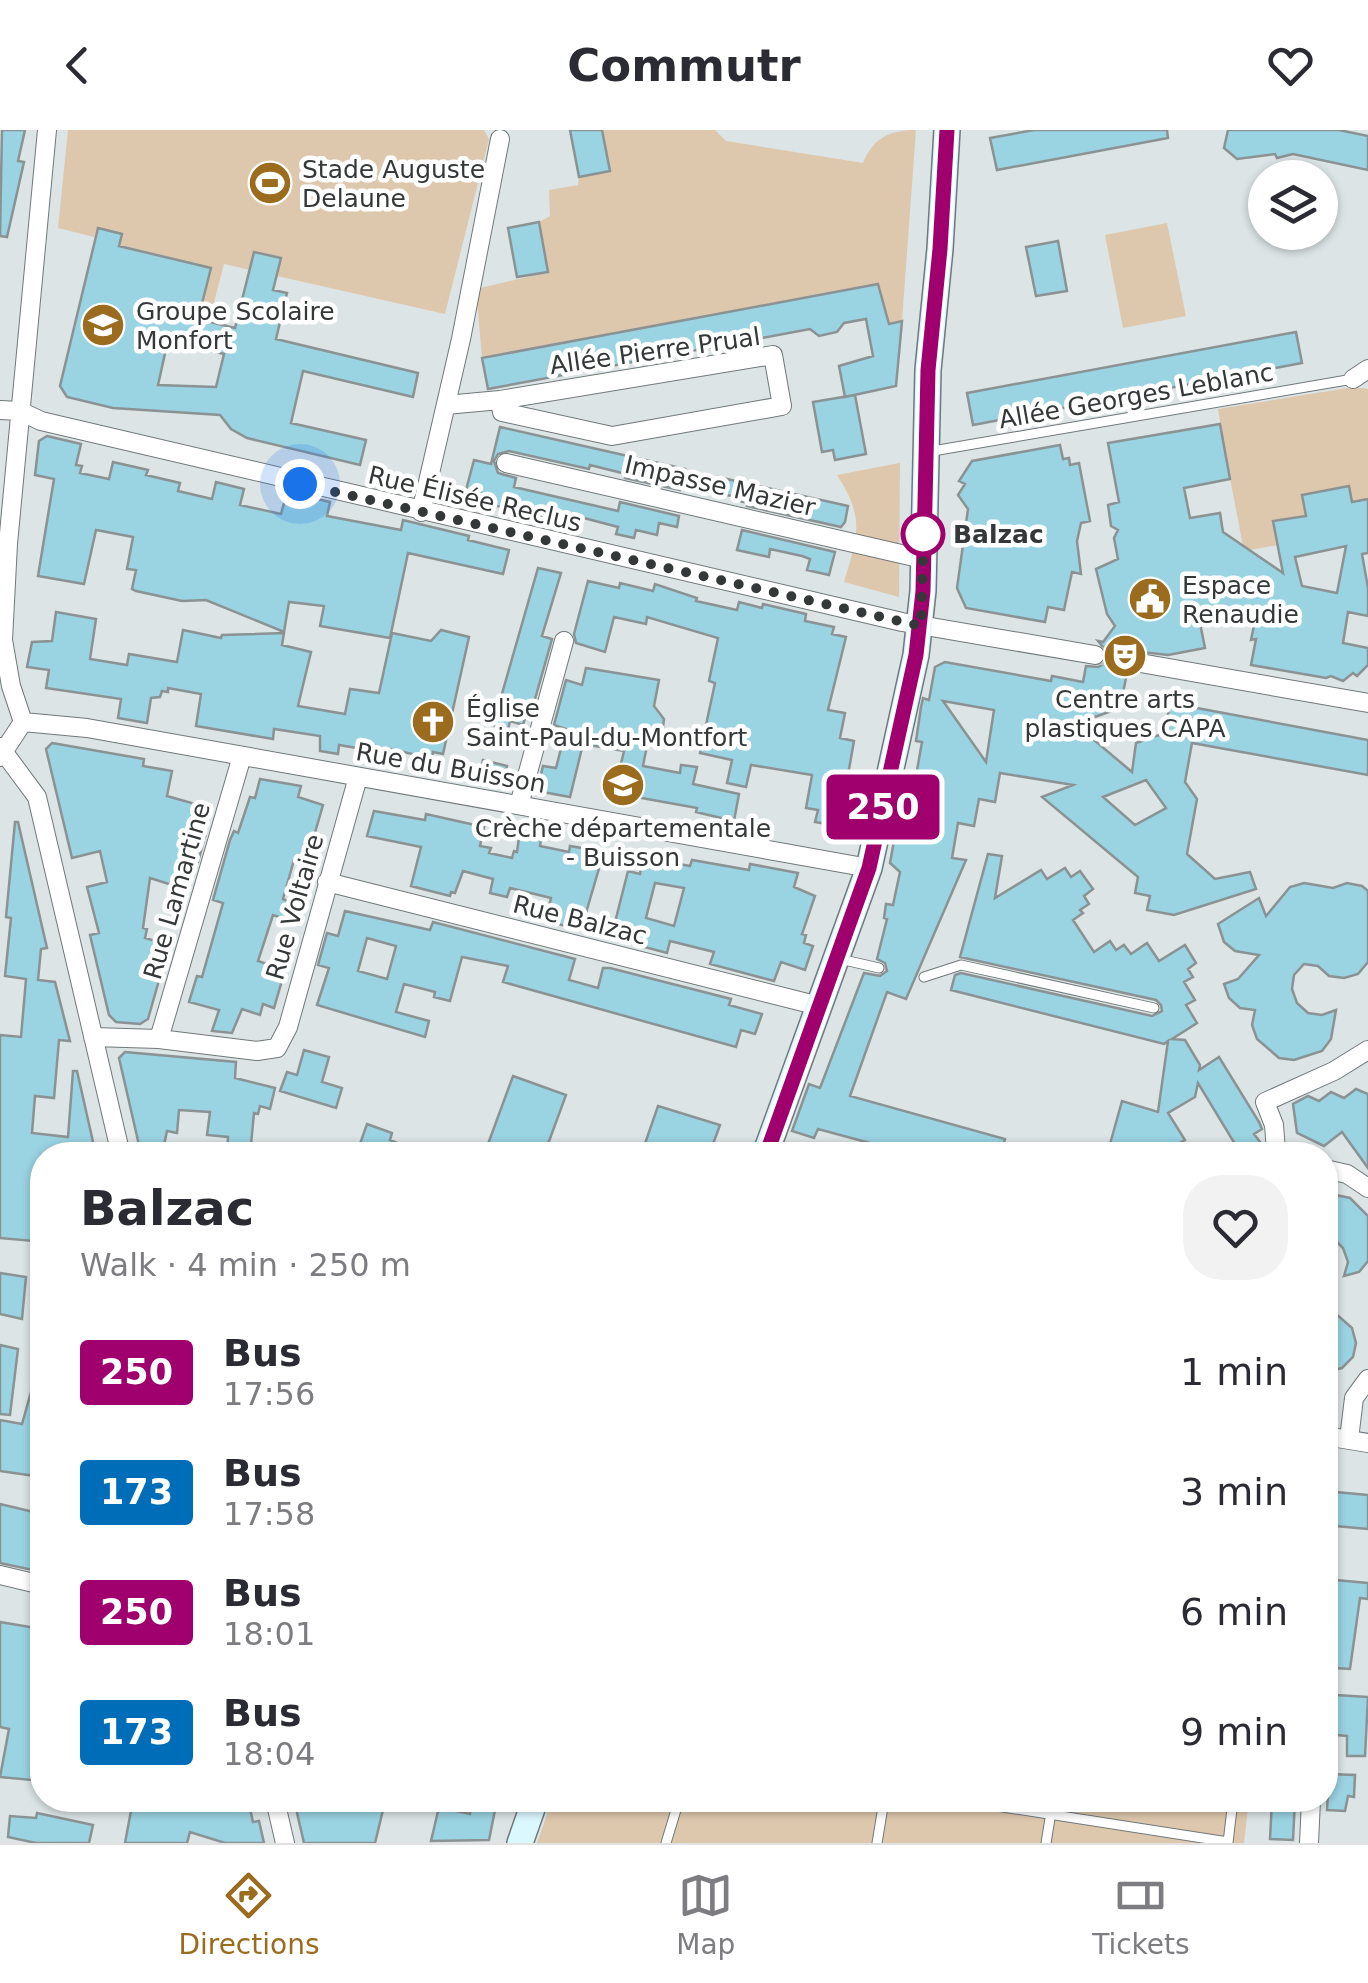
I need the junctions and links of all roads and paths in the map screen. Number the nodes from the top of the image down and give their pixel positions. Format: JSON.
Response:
{"nodes":[{"id":1,"x":48,"y":130,"type":"edge"},
{"id":2,"x":946,"y":130,"type":"edge"},
{"id":3,"x":497,"y":134,"type":"edge"},
{"id":4,"x":1361,"y":374,"type":"edge"},
{"id":5,"x":500,"y":400,"type":"junction"},
{"id":6,"x":446,"y":405,"type":"junction"},
{"id":7,"x":0,"y":410,"type":"edge"},
{"id":8,"x":20,"y":411,"type":"junction"},
{"id":9,"x":925,"y":453,"type":"junction"},
{"id":10,"x":506,"y":462,"type":"dead end"},
{"id":11,"x":420,"y":512,"type":"junction"},
{"id":12,"x":4,"y":538,"type":"edge"},
{"id":13,"x":923,"y":559,"type":"junction"},
{"id":14,"x":921,"y":626,"type":"junction"},
{"id":15,"x":564,"y":641,"type":"dead end"},
{"id":16,"x":1096,"y":655,"type":"tunnel mouth"},
{"id":17,"x":1129,"y":661,"type":"tunnel mouth"},
{"id":18,"x":1368,"y":703,"type":"edge"},
{"id":19,"x":23,"y":722,"type":"junction"},
{"id":20,"x":1,"y":751,"type":"edge"},
{"id":21,"x":242,"y":756,"type":"junction"},
{"id":22,"x":358,"y":777,"type":"junction"},
{"id":23,"x":519,"y":806,"type":"junction"},
{"id":24,"x":869,"y":868,"type":"junction"},
{"id":25,"x":328,"y":882,"type":"junction"},
{"id":26,"x":837,"y":958,"type":"junction"},
{"id":27,"x":878,"y":968,"type":"dead end"},
{"id":28,"x":924,"y":977,"type":"dead end"},
{"id":29,"x":820,"y":1006,"type":"junction"},
{"id":30,"x":1154,"y":1008,"type":"dead end"},
{"id":31,"x":93,"y":1036,"type":"junction"},
{"id":32,"x":159,"y":1039,"type":"junction"},
{"id":33,"x":1368,"y":1050,"type":"edge"},
{"id":34,"x":118,"y":1142,"type":"edge"},
{"id":35,"x":771,"y":1142,"type":"edge"},
{"id":36,"x":1276,"y":1142,"type":"edge"},
{"id":37,"x":1338,"y":1172,"type":"edge"},
{"id":38,"x":1368,"y":1188,"type":"edge"},
{"id":39,"x":1368,"y":1380,"type":"edge"},
{"id":40,"x":1338,"y":1438,"type":"edge"},
{"id":41,"x":1348,"y":1439,"type":"junction"},
{"id":42,"x":1368,"y":1442,"type":"edge"},
{"id":43,"x":0,"y":1575,"type":"edge"},
{"id":44,"x":30,"y":1582,"type":"edge"},
{"id":45,"x":278,"y":1812,"type":"edge"},
{"id":46,"x":531,"y":1812,"type":"edge"},
{"id":47,"x":675,"y":1812,"type":"edge"},
{"id":48,"x":881,"y":1812,"type":"edge"},
{"id":49,"x":1038,"y":1812,"type":"edge"},
{"id":50,"x":1231,"y":1812,"type":"edge"},
{"id":51,"x":1310,"y":1812,"type":"edge"},
{"id":52,"x":1051,"y":1814,"type":"junction"},
{"id":53,"x":1228,"y":1842,"type":"edge"},
{"id":54,"x":285,"y":1843,"type":"edge"},
{"id":55,"x":520,"y":1843,"type":"edge"},
{"id":56,"x":666,"y":1843,"type":"edge"},
{"id":57,"x":877,"y":1843,"type":"edge"},
{"id":58,"x":1046,"y":1843,"type":"edge"},
{"id":59,"x":1309,"y":1843,"type":"edge"}],
"edges":[{"from":1,"to":8,"type":"street"},
{"from":2,"to":9,"type":"main road"},
{"from":3,"to":6,"type":"street"},
{"from":4,"to":9,"type":"lane","name":"Allée Georges Leblanc"},
{"from":5,"to":5,"type":"street","name":"Allée Pierre Prual"},
{"from":5,"to":6,"type":"street","name":"Allée Pierre Prual"},
{"from":6,"to":11,"type":"street"},
{"from":7,"to":8,"type":"street","name":"Rue Élisée Reclus"},
{"from":8,"to":11,"type":"street","name":"Rue Élisée Reclus"},
{"from":8,"to":12,"type":"street"},
{"from":9,"to":13,"type":"main road"},
{"from":10,"to":13,"type":"street","name":"Impasse Mazier"},
{"from":11,"to":14,"type":"street","name":"Rue Élisée Reclus"},
{"from":12,"to":19,"type":"street"},
{"from":13,"to":14,"type":"main road"},
{"from":14,"to":16,"type":"street","name":"Rue Élisée Reclus"},
{"from":14,"to":24,"type":"main road"},
{"from":15,"to":23,"type":"street"},
{"from":17,"to":18,"type":"street"},
{"from":19,"to":20,"type":"street"},
{"from":19,"to":21,"type":"street","name":"Rue du Buisson"},
{"from":20,"to":31,"type":"street"},
{"from":21,"to":22,"type":"street","name":"Rue du Buisson"},
{"from":21,"to":32,"type":"street","name":"Rue Lamartine"},
{"from":22,"to":23,"type":"street","name":"Rue du Buisson"},
{"from":22,"to":25,"type":"street","name":"Rue Voltaire"},
{"from":23,"to":24,"type":"street","name":"Rue du Buisson"},
{"from":24,"to":26,"type":"main road"},
{"from":25,"to":29,"type":"street","name":"Rue Balzac"},
{"from":25,"to":32,"type":"street","name":"Rue Voltaire"},
{"from":26,"to":27,"type":"lane"},
{"from":26,"to":29,"type":"main road"},
{"from":28,"to":30,"type":"lane"},
{"from":29,"to":35,"type":"main road"},
{"from":31,"to":32,"type":"street"},
{"from":31,"to":34,"type":"street"},
{"from":33,"to":36,"type":"street"},
{"from":37,"to":38,"type":"street"},
{"from":39,"to":41,"type":"street"},
{"from":40,"to":41,"type":"street"},
{"from":41,"to":42,"type":"street"},
{"from":43,"to":44,"type":"street"},
{"from":45,"to":54,"type":"street"},
{"from":46,"to":55,"type":"main road"},
{"from":47,"to":56,"type":"lane"},
{"from":48,"to":57,"type":"lane"},
{"from":49,"to":52,"type":"lane"},
{"from":50,"to":53,"type":"lane"},
{"from":51,"to":59,"type":"street"},
{"from":52,"to":53,"type":"lane"},
{"from":52,"to":58,"type":"lane"}]}
